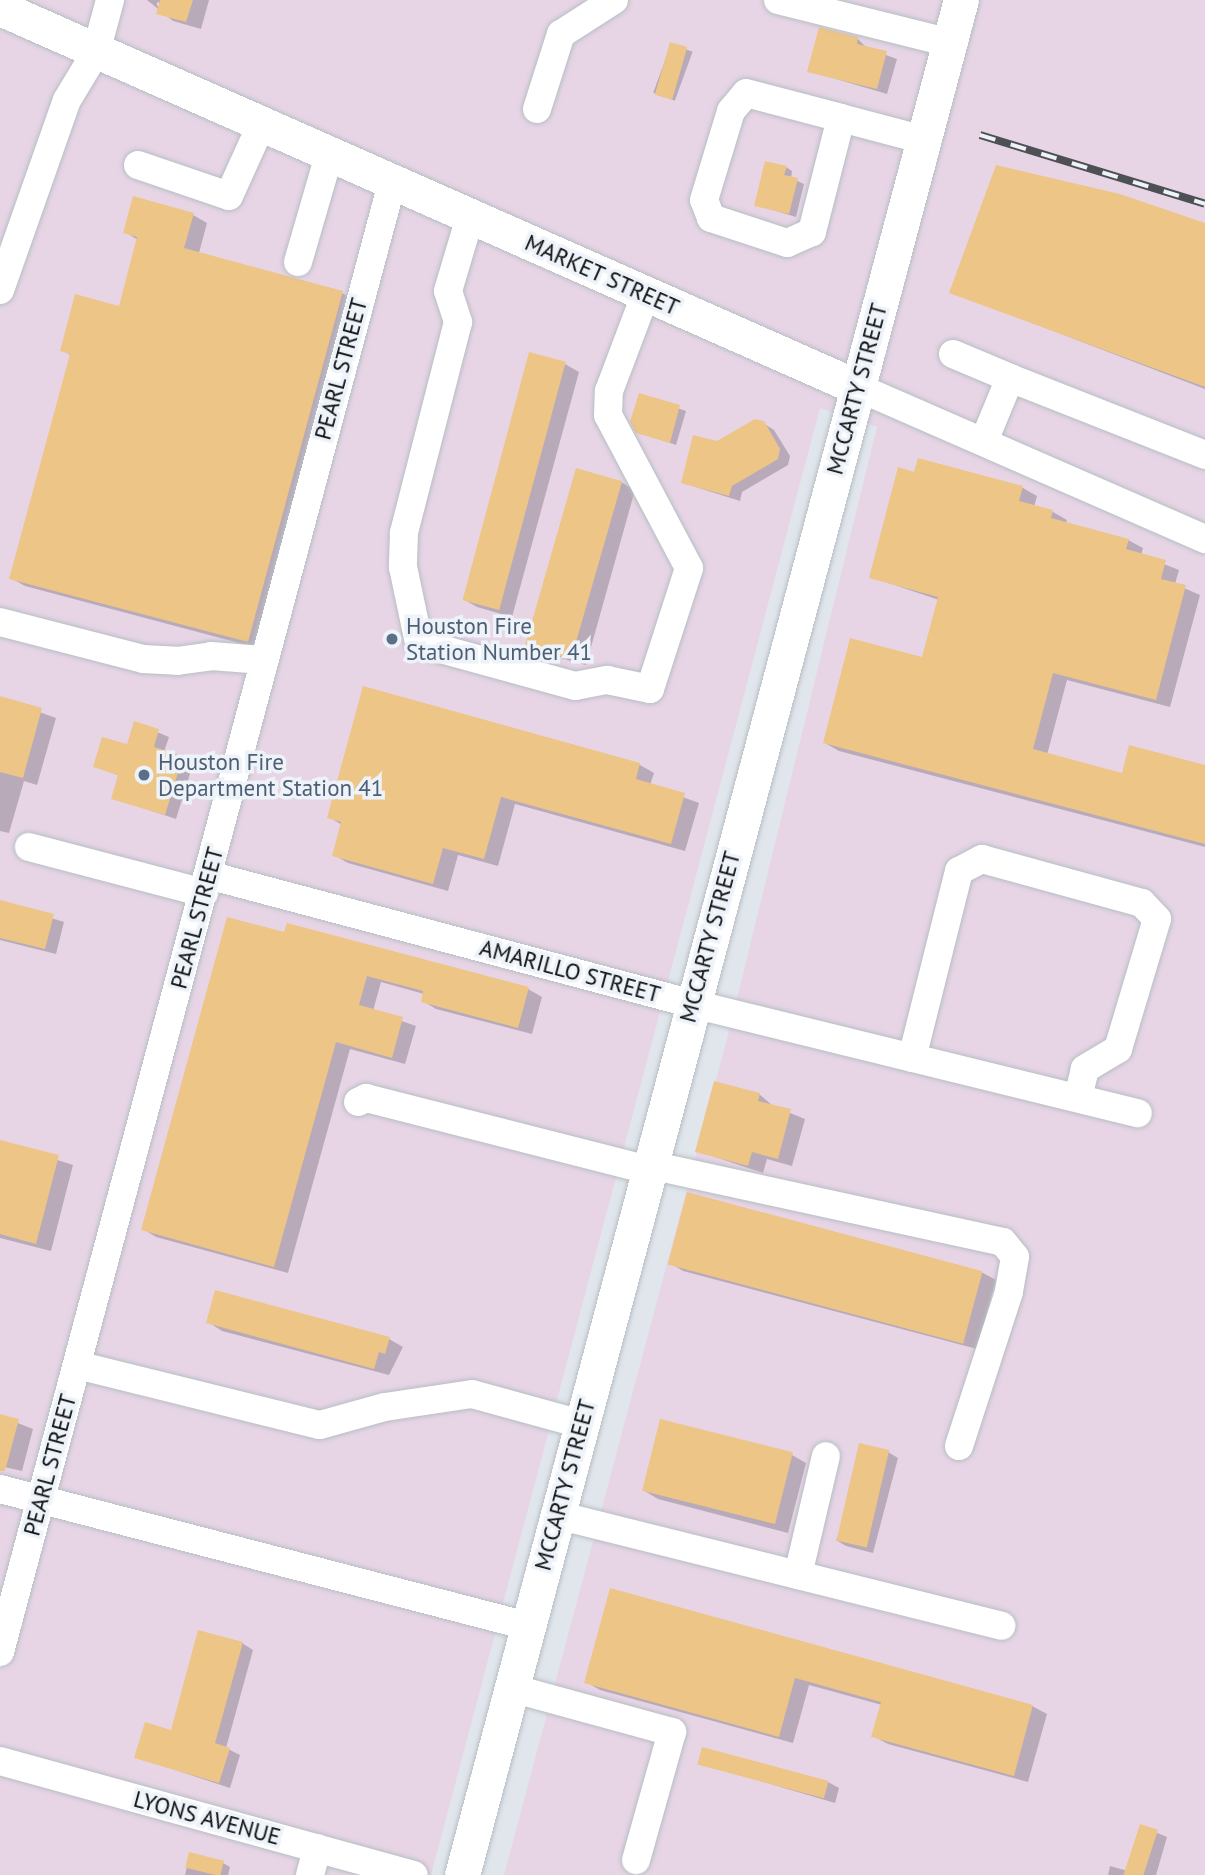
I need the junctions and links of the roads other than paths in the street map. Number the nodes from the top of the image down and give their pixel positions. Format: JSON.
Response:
{"nodes":[{"id":1,"x":110,"y":0,"type":"edge"},
{"id":2,"x":614,"y":0,"type":"edge"},
{"id":3,"x":778,"y":0,"type":"edge"},
{"id":4,"x":961,"y":0,"type":"edge"},
{"id":5,"x":0,"y":8,"type":"edge"},
{"id":6,"x":950,"y":43,"type":"junction"},
{"id":7,"x":96,"y":52,"type":"junction"},
{"id":8,"x":537,"y":109,"type":"dead end"},
{"id":9,"x":841,"y":118,"type":"junction"},
{"id":10,"x":261,"y":125,"type":"junction"},
{"id":11,"x":924,"y":140,"type":"junction"},
{"id":12,"x":329,"y":155,"type":"junction"},
{"id":13,"x":138,"y":165,"type":"dead end"},
{"id":14,"x":392,"y":184,"type":"junction"},
{"id":15,"x":470,"y":217,"type":"junction"},
{"id":16,"x":298,"y":262,"type":"dead end"},
{"id":17,"x":0,"y":290,"type":"edge"},
{"id":18,"x":646,"y":293,"type":"junction"},
{"id":19,"x":953,"y":354,"type":"dead end"},
{"id":20,"x":1010,"y":378,"type":"junction"},
{"id":21,"x":857,"y":387,"type":"junction"},
{"id":22,"x":984,"y":442,"type":"junction"},
{"id":23,"x":1205,"y":455,"type":"edge"},
{"id":24,"x":1205,"y":539,"type":"edge"},
{"id":25,"x":0,"y":622,"type":"edge"},
{"id":26,"x":263,"y":660,"type":"junction"},
{"id":27,"x":29,"y":847,"type":"dead end"},
{"id":28,"x":206,"y":884,"type":"junction"},
{"id":29,"x":692,"y":1004,"type":"junction"},
{"id":30,"x":912,"y":1058,"type":"junction"},
{"id":31,"x":1078,"y":1098,"type":"junction"},
{"id":32,"x":358,"y":1102,"type":"dead end"},
{"id":33,"x":1138,"y":1112,"type":"dead end"},
{"id":34,"x":649,"y":1167,"type":"junction"},
{"id":35,"x":77,"y":1365,"type":"junction"},
{"id":36,"x":581,"y":1424,"type":"junction"},
{"id":37,"x":958,"y":1446,"type":"dead end"},
{"id":38,"x":826,"y":1456,"type":"dead end"},
{"id":39,"x":0,"y":1489,"type":"edge"},
{"id":40,"x":41,"y":1499,"type":"junction"},
{"id":41,"x":557,"y":1516,"type":"junction"},
{"id":42,"x":798,"y":1575,"type":"junction"},
{"id":43,"x":6,"y":1608,"type":"edge"},
{"id":44,"x":528,"y":1626,"type":"junction"},
{"id":45,"x":1001,"y":1626,"type":"dead end"},
{"id":46,"x":0,"y":1651,"type":"edge"},
{"id":47,"x":511,"y":1688,"type":"junction"},
{"id":48,"x":0,"y":1761,"type":"edge"},
{"id":49,"x":636,"y":1860,"type":"dead end"},
{"id":50,"x":314,"y":1862,"type":"edge"},
{"id":51,"x":414,"y":1875,"type":"edge"},
{"id":52,"x":462,"y":1875,"type":"edge"}],
"edges":[{"from":1,"to":7,"type":"street"},
{"from":2,"to":8,"type":"street"},
{"from":3,"to":6,"type":"street"},
{"from":4,"to":6,"type":"main road","name":"MCCARTY STREET"},
{"from":5,"to":7,"type":"main road","name":"MARKET STREET"},
{"from":6,"to":11,"type":"main road","name":"MCCARTY STREET"},
{"from":7,"to":10,"type":"main road","name":"MARKET STREET"},
{"from":7,"to":17,"type":"street"},
{"from":9,"to":9,"type":"street"},
{"from":9,"to":11,"type":"street"},
{"from":10,"to":12,"type":"main road","name":"MARKET STREET"},
{"from":10,"to":13,"type":"street"},
{"from":11,"to":21,"type":"main road","name":"MCCARTY STREET"},
{"from":12,"to":14,"type":"main road","name":"MARKET STREET"},
{"from":12,"to":16,"type":"street"},
{"from":14,"to":15,"type":"main road","name":"MARKET STREET"},
{"from":14,"to":26,"type":"street","name":"PEARL STREET"},
{"from":15,"to":18,"type":"main road","name":"MARKET STREET"},
{"from":15,"to":18,"type":"street"},
{"from":18,"to":21,"type":"main road","name":"MARKET STREET"},
{"from":19,"to":20,"type":"street"},
{"from":20,"to":22,"type":"street"},
{"from":20,"to":23,"type":"street"},
{"from":21,"to":22,"type":"street","name":"MARKET STREET"},
{"from":21,"to":29,"type":"main road","name":"MCCARTY STREET"},
{"from":22,"to":24,"type":"street","name":"MARKET STREET"},
{"from":25,"to":26,"type":"street"},
{"from":26,"to":28,"type":"street","name":"PEARL STREET"},
{"from":27,"to":28,"type":"street","name":"AMARILLO STREET"},
{"from":28,"to":29,"type":"street","name":"AMARILLO STREET"},
{"from":28,"to":35,"type":"street","name":"PEARL STREET"},
{"from":29,"to":30,"type":"street","name":"AMARILLO STREET"},
{"from":29,"to":34,"type":"main road","name":"MCCARTY STREET"},
{"from":30,"to":31,"type":"street","name":"AMARILLO STREET"},
{"from":30,"to":31,"type":"street"},
{"from":31,"to":33,"type":"street","name":"AMARILLO STREET"},
{"from":32,"to":34,"type":"street"},
{"from":34,"to":36,"type":"main road","name":"MCCARTY STREET"},
{"from":34,"to":37,"type":"street"},
{"from":35,"to":36,"type":"street"},
{"from":35,"to":40,"type":"street","name":"PEARL STREET"},
{"from":36,"to":41,"type":"main road","name":"MCCARTY STREET"},
{"from":38,"to":42,"type":"street"},
{"from":39,"to":40,"type":"street"},
{"from":40,"to":43,"type":"street","name":"PEARL STREET"},
{"from":40,"to":44,"type":"street"},
{"from":41,"to":42,"type":"street"},
{"from":41,"to":44,"type":"main road","name":"MCCARTY STREET"},
{"from":42,"to":45,"type":"street"},
{"from":43,"to":46,"type":"street","name":"PEARL STREET"},
{"from":44,"to":47,"type":"main road","name":"MCCARTY STREET"},
{"from":47,"to":49,"type":"street"},
{"from":47,"to":52,"type":"main road","name":"MCCARTY STREET"},
{"from":48,"to":50,"type":"street","name":"LYONS AVENUE"},
{"from":50,"to":51,"type":"street","name":"LYONS AVENUE"}]}
